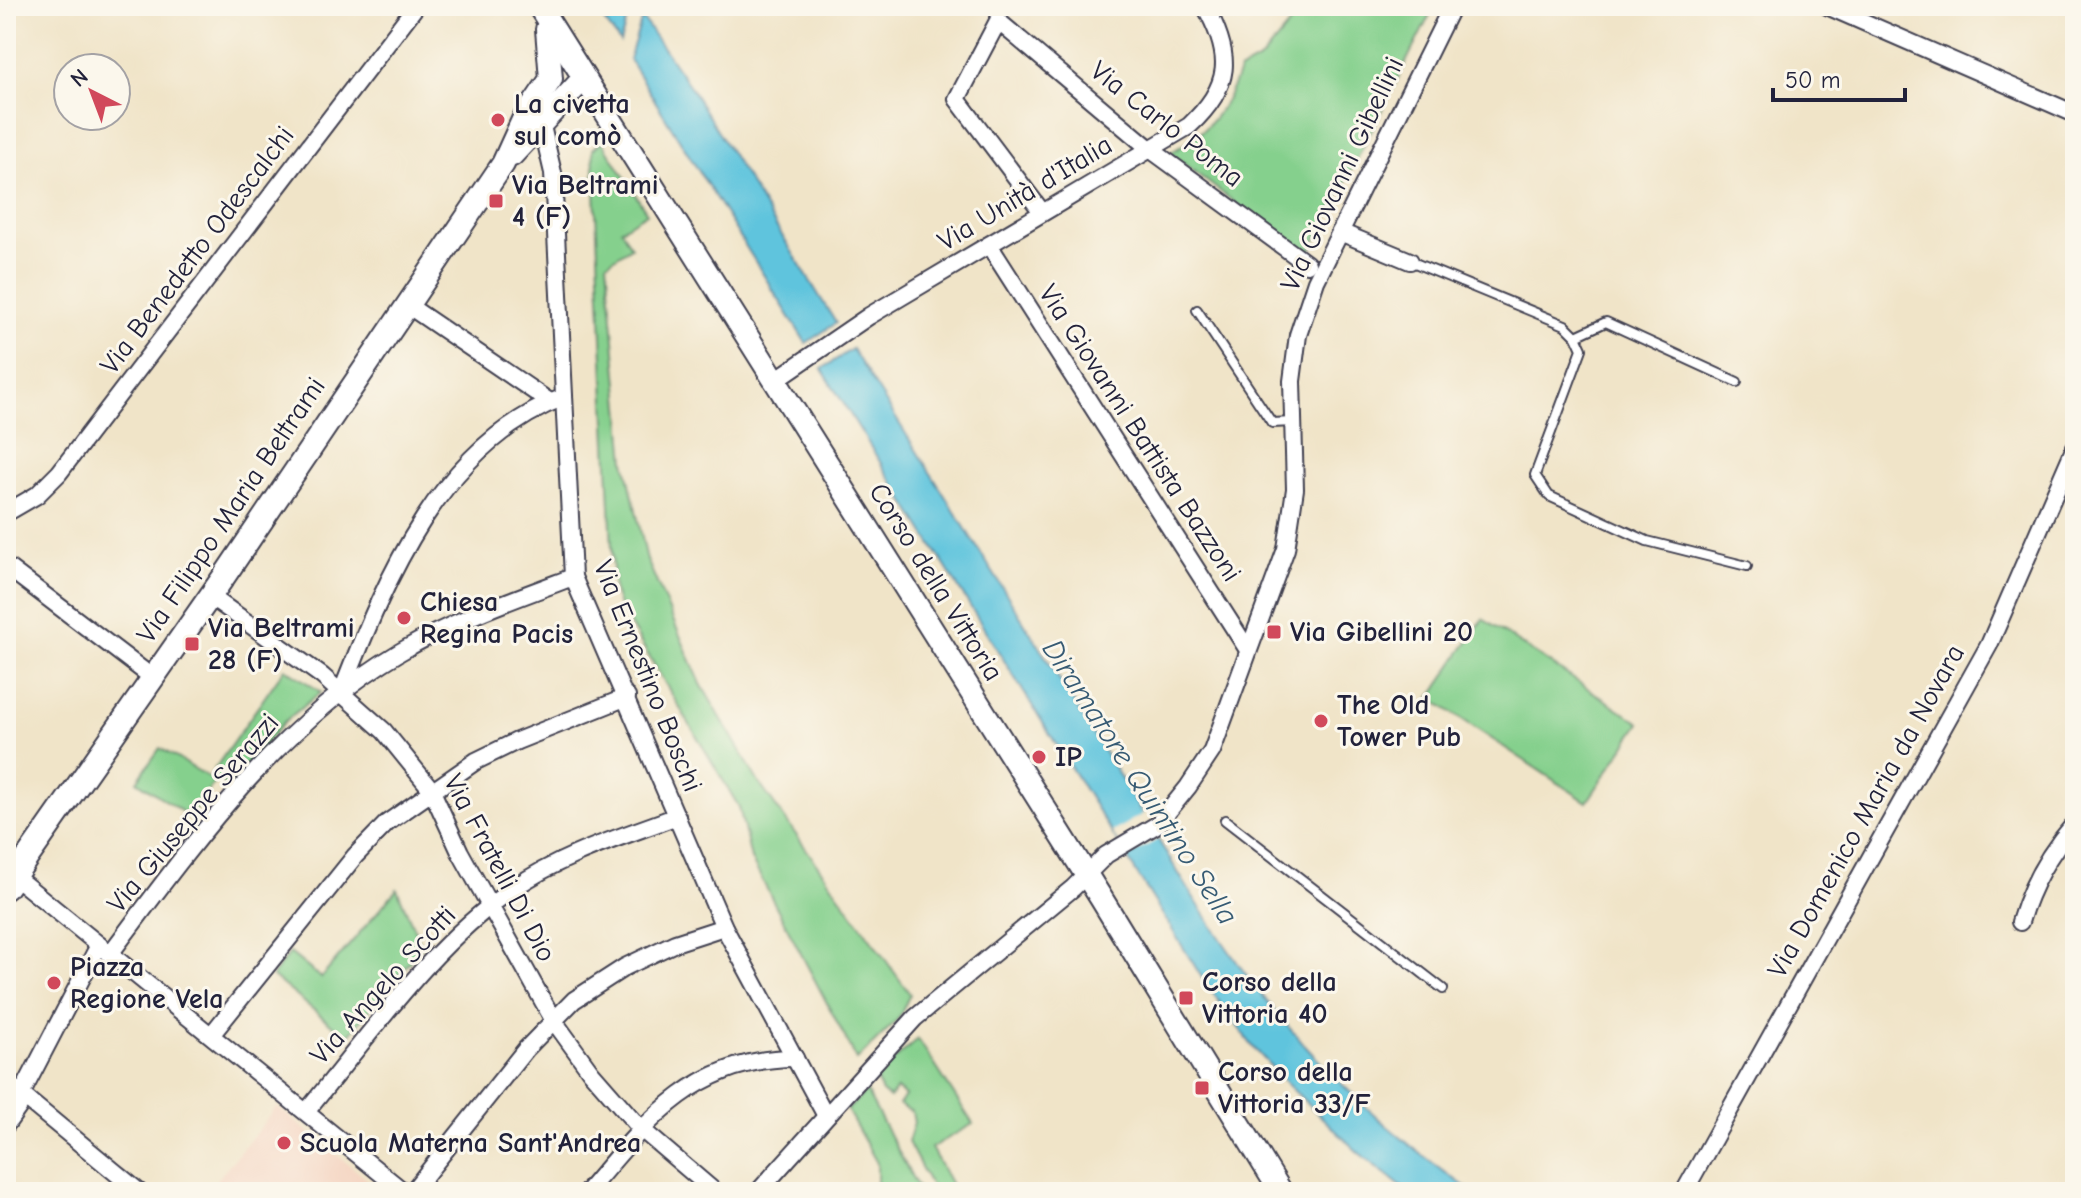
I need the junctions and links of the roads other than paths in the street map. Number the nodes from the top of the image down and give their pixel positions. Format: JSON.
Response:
{"nodes":[{"id":1,"x":416,"y":6,"type":"edge"},
{"id":2,"x":1205,"y":6,"type":"edge"},
{"id":3,"x":1452,"y":6,"type":"edge"},
{"id":4,"x":1827,"y":6,"type":"edge"},
{"id":5,"x":542,"y":11,"type":"edge"},
{"id":6,"x":580,"y":73,"type":"junction"},
{"id":7,"x":551,"y":79,"type":"junction"},
{"id":8,"x":2075,"y":114,"type":"edge"},
{"id":9,"x":542,"y":126,"type":"junction"},
{"id":10,"x":1150,"y":149,"type":"junction"},
{"id":11,"x":503,"y":164,"type":"junction"},
{"id":12,"x":1042,"y":212,"type":"junction"},
{"id":13,"x":1340,"y":232,"type":"junction"},
{"id":14,"x":989,"y":245,"type":"junction"},
{"id":15,"x":1410,"y":261,"type":"joint"},
{"id":16,"x":1307,"y":264,"type":"dead end"},
{"id":17,"x":406,"y":304,"type":"junction"},
{"id":18,"x":1197,"y":310,"type":"dead end"},
{"id":19,"x":1576,"y":336,"type":"junction"},
{"id":20,"x":774,"y":381,"type":"junction"},
{"id":21,"x":1737,"y":382,"type":"dead end"},
{"id":22,"x":557,"y":400,"type":"junction"},
{"id":23,"x":1294,"y":422,"type":"junction"},
{"id":24,"x":2075,"y":447,"type":"edge"},
{"id":25,"x":6,"y":513,"type":"edge"},
{"id":26,"x":6,"y":566,"type":"edge"},
{"id":27,"x":1747,"y":566,"type":"dead end"},
{"id":28,"x":573,"y":577,"type":"junction"},
{"id":29,"x":210,"y":596,"type":"junction"},
{"id":30,"x":1248,"y":650,"type":"junction"},
{"id":31,"x":153,"y":678,"type":"junction"},
{"id":32,"x":341,"y":692,"type":"junction"},
{"id":33,"x":627,"y":697,"type":"junction"},
{"id":34,"x":431,"y":789,"type":"junction"},
{"id":35,"x":677,"y":816,"type":"junction"},
{"id":36,"x":1225,"y":820,"type":"dead end"},
{"id":37,"x":2075,"y":823,"type":"edge"},
{"id":38,"x":1086,"y":876,"type":"junction"},
{"id":39,"x":10,"y":882,"type":"edge"},
{"id":40,"x":490,"y":906,"type":"junction"},
{"id":41,"x":2020,"y":922,"type":"dead end"},
{"id":42,"x":724,"y":927,"type":"junction"},
{"id":43,"x":104,"y":950,"type":"junction"},
{"id":44,"x":1443,"y":989,"type":"dead end"},
{"id":45,"x":554,"y":1021,"type":"junction"},
{"id":46,"x":212,"y":1034,"type":"junction"},
{"id":47,"x":795,"y":1058,"type":"junction"},
{"id":48,"x":6,"y":1082,"type":"edge"},
{"id":49,"x":23,"y":1096,"type":"junction"},
{"id":50,"x":306,"y":1112,"type":"junction"},
{"id":51,"x":826,"y":1116,"type":"junction"},
{"id":52,"x":6,"y":1125,"type":"edge"},
{"id":53,"x":640,"y":1128,"type":"junction"},
{"id":54,"x":139,"y":1192,"type":"edge"},
{"id":55,"x":404,"y":1192,"type":"edge"},
{"id":56,"x":412,"y":1192,"type":"edge"},
{"id":57,"x":587,"y":1192,"type":"edge"},
{"id":58,"x":715,"y":1192,"type":"edge"},
{"id":59,"x":758,"y":1192,"type":"edge"},
{"id":60,"x":1281,"y":1192,"type":"edge"},
{"id":61,"x":1684,"y":1192,"type":"edge"}],
"edges":[{"from":1,"to":25,"type":"street","name":"Via Benedetto Odescalchi"},
{"from":2,"to":10,"type":"street","name":"Via Unità d'Italia"},
{"from":3,"to":13,"type":"street","name":"Via Giovanni Gibellini"},
{"from":4,"to":8,"type":"street"},
{"from":5,"to":6,"type":"main road","name":"Corso della Vittoria"},
{"from":5,"to":7,"type":"main road"},
{"from":6,"to":7,"type":"main road"},
{"from":6,"to":9,"type":"main road","name":"Via Filippo Maria Beltrami"},
{"from":6,"to":20,"type":"main road","name":"Corso della Vittoria"},
{"from":7,"to":11,"type":"main road","name":"Via Filippo Maria Beltrami"},
{"from":9,"to":11,"type":"main road","name":"Via Filippo Maria Beltrami"},
{"from":9,"to":22,"type":"street","name":"Via Ernestino Boschi"},
{"from":10,"to":12,"type":"street","name":"Via Unità d'Italia"},
{"from":10,"to":12,"type":"street","name":"Via Carlo Poma"},
{"from":10,"to":16,"type":"street","name":"Via Carlo Poma"},
{"from":11,"to":17,"type":"main road","name":"Via Filippo Maria Beltrami"},
{"from":12,"to":14,"type":"street","name":"Via Unità d'Italia"},
{"from":13,"to":15,"type":"street"},
{"from":13,"to":23,"type":"street","name":"Via Giovanni Gibellini"},
{"from":14,"to":20,"type":"street","name":"Via Unità d'Italia"},
{"from":14,"to":30,"type":"street","name":"Via Giovanni Battista Bazzoni"},
{"from":15,"to":19,"type":"lane"},
{"from":17,"to":22,"type":"street"},
{"from":17,"to":29,"type":"main road","name":"Via Filippo Maria Beltrami"},
{"from":18,"to":23,"type":"lane"},
{"from":19,"to":21,"type":"lane"},
{"from":19,"to":27,"type":"lane"},
{"from":20,"to":38,"type":"main road","name":"Corso della Vittoria"},
{"from":22,"to":28,"type":"street","name":"Via Ernestino Boschi"},
{"from":22,"to":32,"type":"street"},
{"from":23,"to":30,"type":"street","name":"Via Giovanni Gibellini"},
{"from":24,"to":61,"type":"street","name":"Via Domenico Maria da Novara"},
{"from":26,"to":31,"type":"street"},
{"from":28,"to":32,"type":"street","name":"Via Giuseppe Serazzi"},
{"from":28,"to":33,"type":"street","name":"Via Ernestino Boschi"},
{"from":29,"to":31,"type":"main road","name":"Via Filippo Maria Beltrami"},
{"from":29,"to":32,"type":"street","name":"Via Fratelli Di Dio"},
{"from":30,"to":38,"type":"street","name":"Via Giovanni Gibellini"},
{"from":31,"to":39,"type":"main road","name":"Via Filippo Maria Beltrami"},
{"from":32,"to":34,"type":"street","name":"Via Fratelli Di Dio"},
{"from":32,"to":43,"type":"street","name":"Via Giuseppe Serazzi"},
{"from":33,"to":34,"type":"street"},
{"from":33,"to":35,"type":"street","name":"Via Ernestino Boschi"},
{"from":34,"to":40,"type":"street","name":"Via Fratelli Di Dio"},
{"from":34,"to":46,"type":"street"},
{"from":35,"to":40,"type":"street","name":"Via Angelo Scotti"},
{"from":35,"to":42,"type":"street","name":"Via Ernestino Boschi"},
{"from":36,"to":44,"type":"lane"},
{"from":37,"to":41,"type":"street"},
{"from":38,"to":51,"type":"street","name":"Via Giovanni Gibellini"},
{"from":38,"to":60,"type":"main road","name":"Corso della Vittoria"},
{"from":39,"to":43,"type":"street"},
{"from":40,"to":45,"type":"street","name":"Via Fratelli Di Dio"},
{"from":40,"to":50,"type":"street","name":"Via Angelo Scotti"},
{"from":42,"to":45,"type":"street"},
{"from":42,"to":47,"type":"street","name":"Via Ernestino Boschi"},
{"from":43,"to":46,"type":"street"},
{"from":43,"to":49,"type":"street","name":"Via Giuseppe Serazzi"},
{"from":45,"to":53,"type":"street","name":"Via Fratelli Di Dio"},
{"from":45,"to":56,"type":"street"},
{"from":46,"to":50,"type":"street"},
{"from":47,"to":51,"type":"street","name":"Via Ernestino Boschi"},
{"from":47,"to":53,"type":"street"},
{"from":48,"to":49,"type":"street"},
{"from":49,"to":52,"type":"street","name":"Via Giuseppe Serazzi"},
{"from":49,"to":54,"type":"street"},
{"from":50,"to":55,"type":"street"},
{"from":51,"to":59,"type":"street","name":"Via Giovanni Gibellini"},
{"from":53,"to":57,"type":"street"},
{"from":53,"to":58,"type":"street","name":"Via Fratelli Di Dio"}]}
